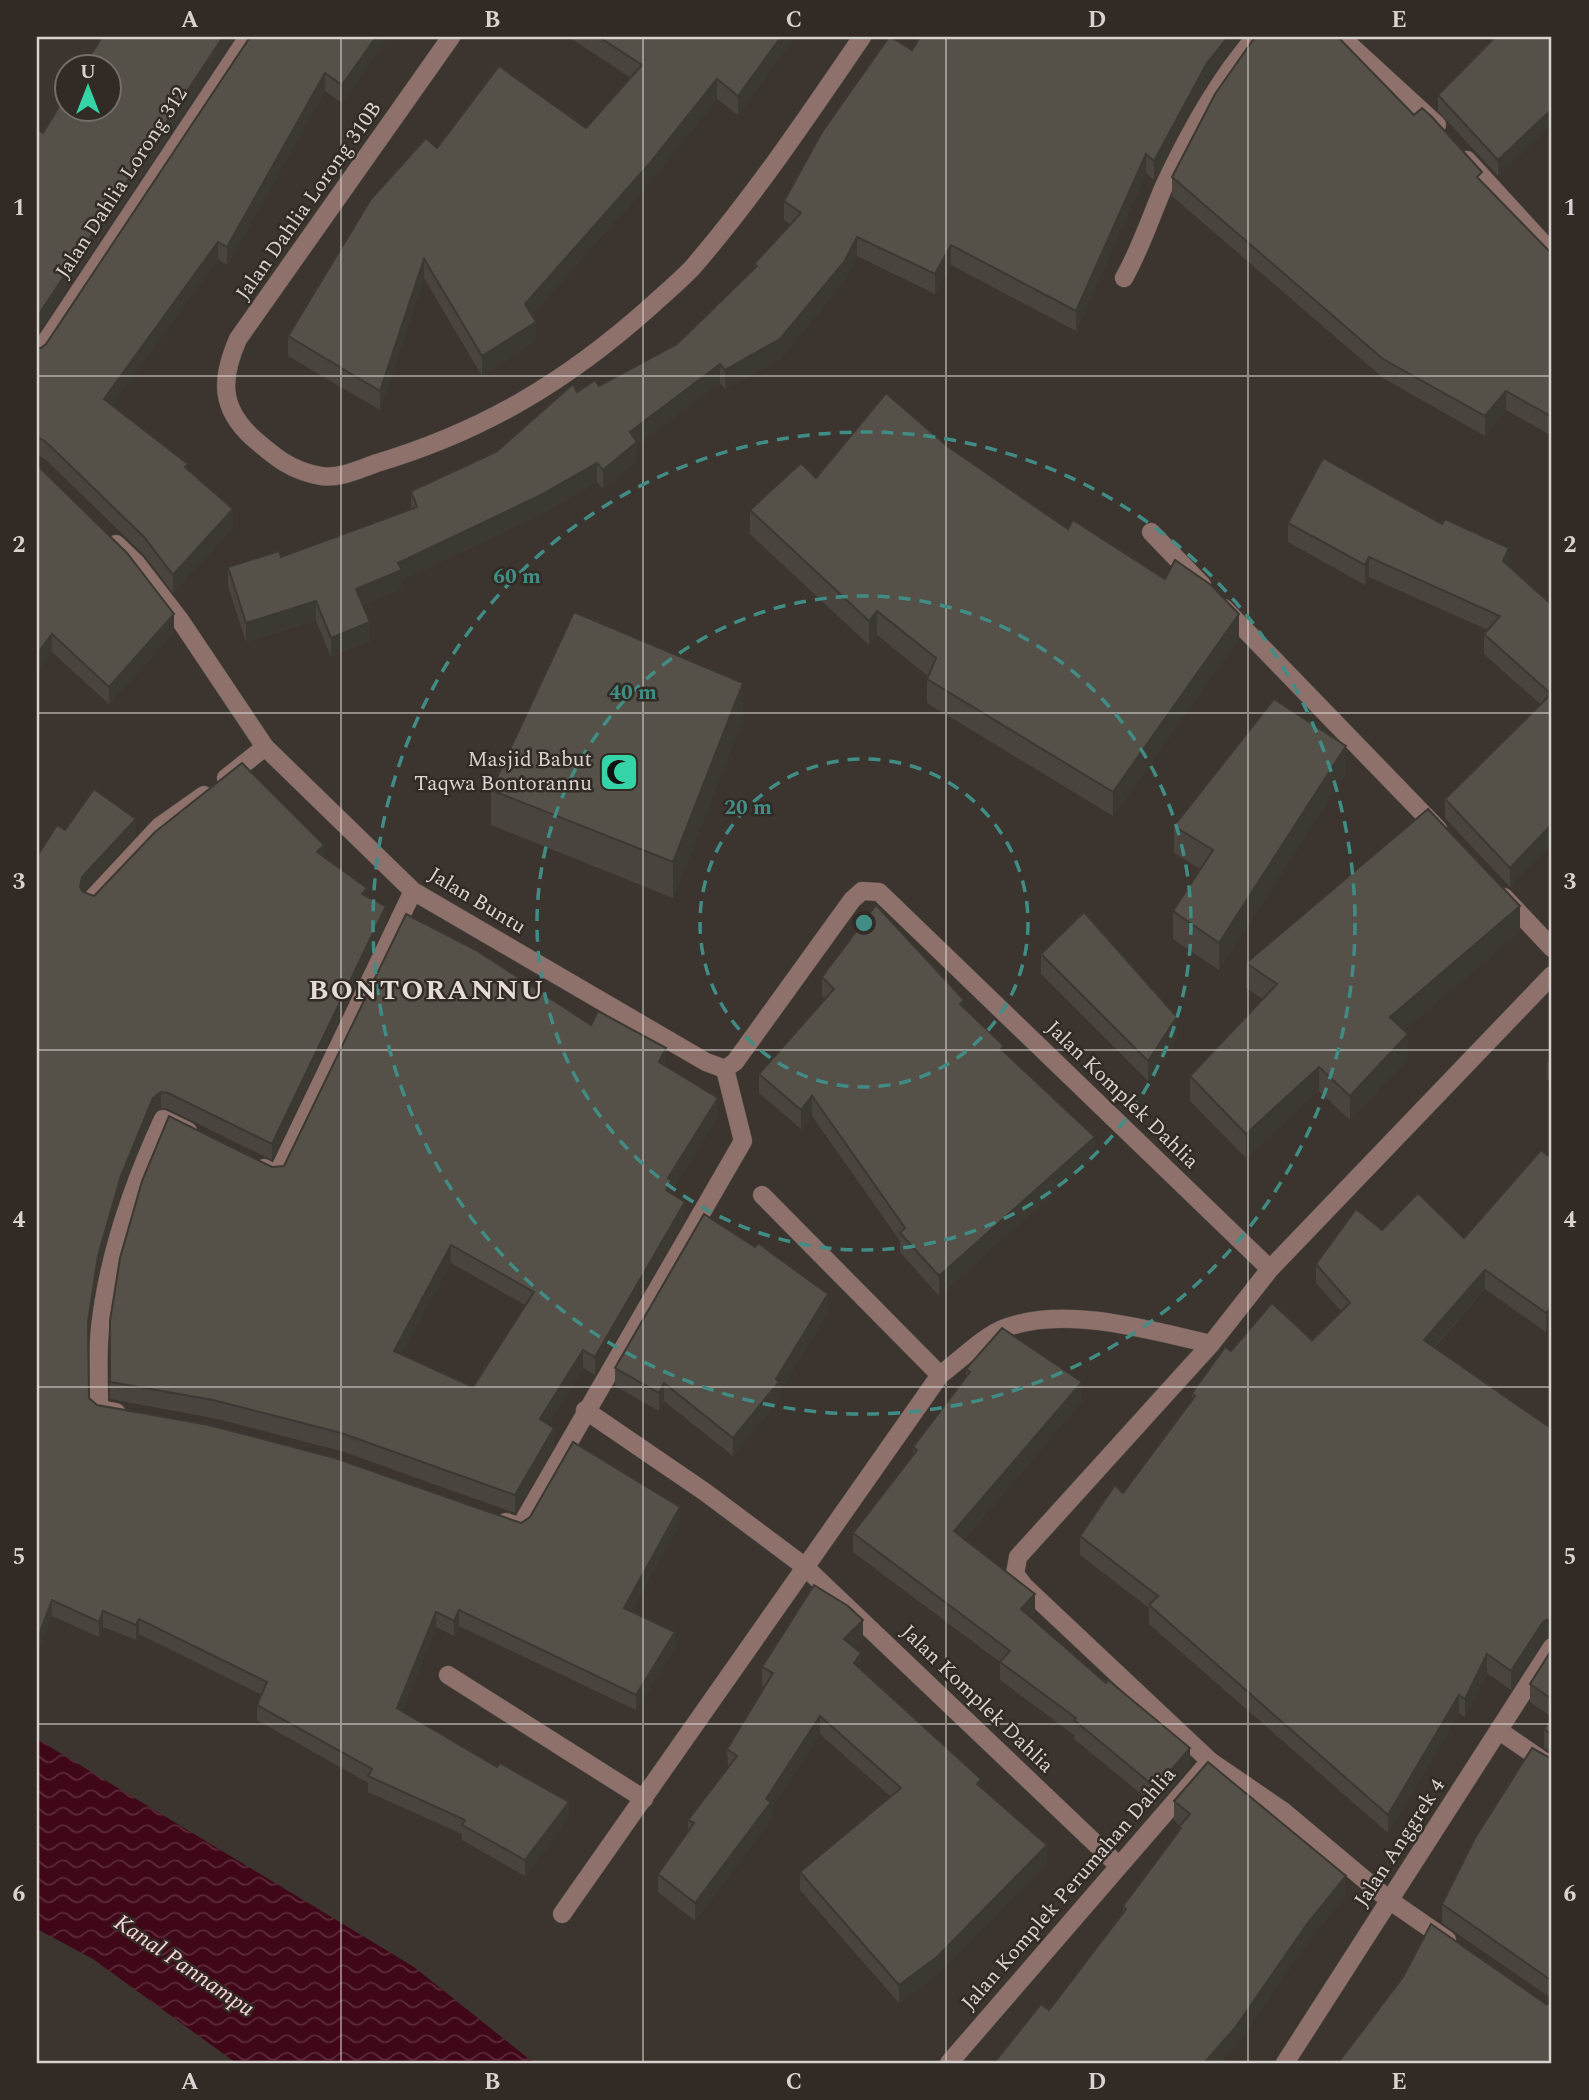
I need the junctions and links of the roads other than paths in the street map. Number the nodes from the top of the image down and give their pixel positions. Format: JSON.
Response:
{"nodes":[{"id":1,"x":248,"y":37,"type":"edge"},
{"id":2,"x":451,"y":37,"type":"edge"},
{"id":3,"x":862,"y":37,"type":"edge"},
{"id":4,"x":1255,"y":37,"type":"edge"},
{"id":5,"x":1341,"y":37,"type":"edge"},
{"id":6,"x":1552,"y":253,"type":"edge"},
{"id":7,"x":1124,"y":278,"type":"dead end"},
{"id":8,"x":37,"y":355,"type":"edge"},
{"id":9,"x":102,"y":529,"type":"edge"},
{"id":10,"x":1151,"y":532,"type":"dead end"},
{"id":11,"x":262,"y":742,"type":"junction"},
{"id":12,"x":1447,"y":838,"type":"edge"},
{"id":13,"x":1493,"y":886,"type":"edge"},
{"id":14,"x":414,"y":891,"type":"junction"},
{"id":15,"x":92,"y":900,"type":"edge"},
{"id":16,"x":1552,"y":948,"type":"edge"},
{"id":17,"x":1552,"y":975,"type":"edge"},
{"id":18,"x":724,"y":1069,"type":"junction"},
{"id":19,"x":209,"y":1141,"type":"edge"},
{"id":20,"x":243,"y":1158,"type":"edge"},
{"id":21,"x":762,"y":1195,"type":"dead end"},
{"id":22,"x":1270,"y":1269,"type":"junction"},
{"id":23,"x":1211,"y":1344,"type":"junction"},
{"id":24,"x":940,"y":1376,"type":"junction"},
{"id":25,"x":585,"y":1410,"type":"junction"},
{"id":26,"x":136,"y":1416,"type":"edge"},
{"id":27,"x":484,"y":1513,"type":"edge"},
{"id":28,"x":804,"y":1566,"type":"junction"},
{"id":29,"x":1552,"y":1647,"type":"edge"},
{"id":30,"x":448,"y":1675,"type":"dead end"},
{"id":31,"x":1501,"y":1732,"type":"junction"},
{"id":32,"x":1210,"y":1761,"type":"junction"},
{"id":33,"x":1552,"y":1767,"type":"edge"},
{"id":34,"x":644,"y":1799,"type":"junction"},
{"id":35,"x":1118,"y":1865,"type":"junction"},
{"id":36,"x":1389,"y":1900,"type":"junction"},
{"id":37,"x":562,"y":1914,"type":"dead end"},
{"id":38,"x":1465,"y":1953,"type":"edge"},
{"id":39,"x":949,"y":2063,"type":"edge"},
{"id":40,"x":1286,"y":2063,"type":"edge"}],
"edges":[{"from":1,"to":8,"type":"street","name":"Jalan Dahlia Lorong 312"},
{"from":2,"to":3,"type":"street","name":"Jalan Dahlia Lorong 310B"},
{"from":4,"to":7,"type":"street"},
{"from":5,"to":6,"type":"street"},
{"from":9,"to":11,"type":"street","name":"Jalan Buntu"},
{"from":10,"to":12,"type":"street"},
{"from":11,"to":14,"type":"street","name":"Jalan Buntu"},
{"from":11,"to":15,"type":"street"},
{"from":13,"to":16,"type":"street"},
{"from":14,"to":18,"type":"street","name":"Jalan Buntu"},
{"from":14,"to":20,"type":"street"},
{"from":17,"to":22,"type":"street"},
{"from":18,"to":22,"type":"street","name":"Jalan Komplek Dahlia"},
{"from":18,"to":25,"type":"street"},
{"from":19,"to":26,"type":"street"},
{"from":21,"to":24,"type":"street"},
{"from":22,"to":23,"type":"street"},
{"from":23,"to":24,"type":"street"},
{"from":23,"to":32,"type":"street"},
{"from":24,"to":28,"type":"street"},
{"from":25,"to":27,"type":"street"},
{"from":25,"to":28,"type":"street","name":"Jalan Komplek Dahlia"},
{"from":28,"to":34,"type":"street"},
{"from":28,"to":35,"type":"street","name":"Jalan Komplek Dahlia"},
{"from":29,"to":31,"type":"street","name":"Jalan Anggrek 4"},
{"from":30,"to":34,"type":"street"},
{"from":31,"to":33,"type":"street"},
{"from":31,"to":36,"type":"street","name":"Jalan Anggrek 4"},
{"from":32,"to":35,"type":"street","name":"Jalan Komplek Perumahan Dahlia"},
{"from":32,"to":36,"type":"street"},
{"from":34,"to":37,"type":"street"},
{"from":35,"to":39,"type":"street","name":"Jalan Komplek Perumahan Dahlia"},
{"from":36,"to":38,"type":"street"},
{"from":36,"to":40,"type":"street","name":"Jalan Anggrek 4"}]}
